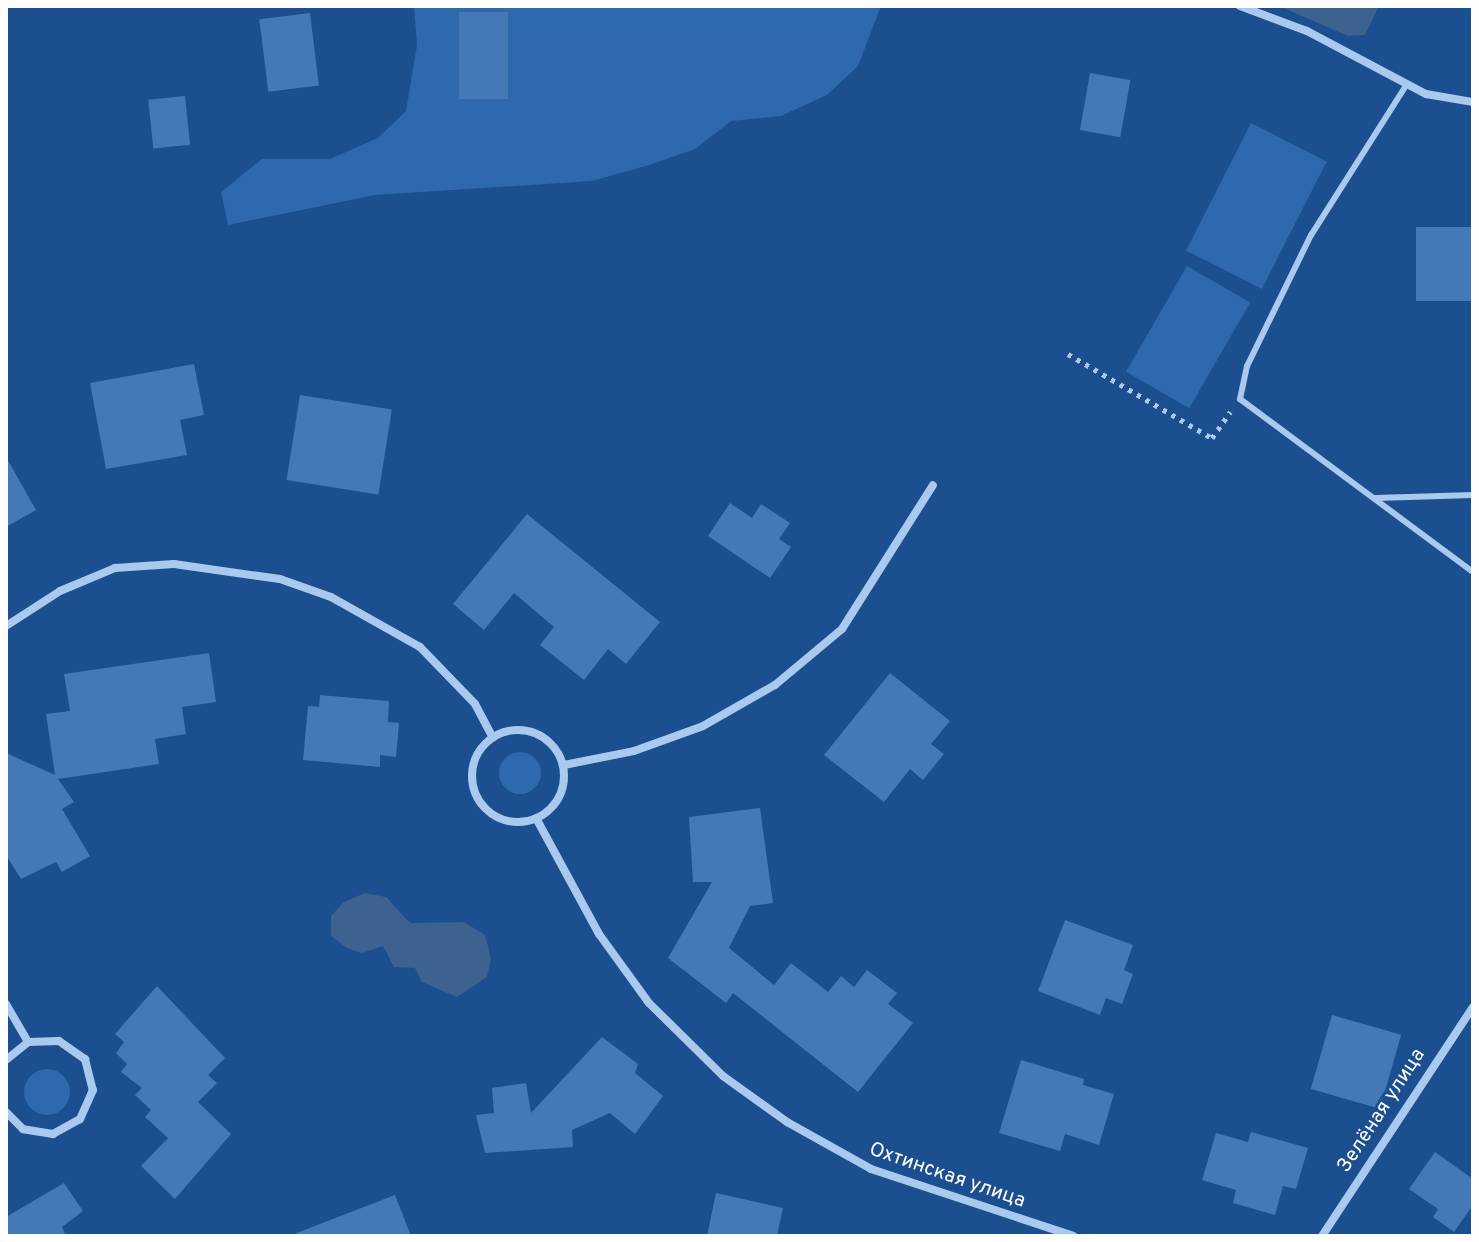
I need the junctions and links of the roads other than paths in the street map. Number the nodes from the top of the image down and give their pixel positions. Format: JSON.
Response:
{"nodes":[{"id":1,"x":1240,"y":6,"type":"edge"},
{"id":2,"x":1407,"y":84,"type":"junction"},
{"id":3,"x":1473,"y":102,"type":"edge"},
{"id":4,"x":933,"y":485,"type":"dead end"},
{"id":5,"x":1473,"y":495,"type":"edge"},
{"id":6,"x":1376,"y":498,"type":"junction"},
{"id":7,"x":1473,"y":572,"type":"edge"},
{"id":8,"x":6,"y":626,"type":"edge"},
{"id":9,"x":493,"y":738,"type":"junction"},
{"id":10,"x":564,"y":765,"type":"junction"},
{"id":11,"x":536,"y":818,"type":"junction"},
{"id":12,"x":6,"y":1004,"type":"edge"},
{"id":13,"x":1473,"y":1007,"type":"edge"},
{"id":14,"x":28,"y":1042,"type":"junction"},
{"id":15,"x":6,"y":1060,"type":"edge"},
{"id":16,"x":6,"y":1112,"type":"edge"},
{"id":17,"x":1073,"y":1236,"type":"edge"},
{"id":18,"x":1322,"y":1236,"type":"edge"}],
"edges":[{"from":1,"to":2,"type":"street"},
{"from":2,"to":3,"type":"street"},
{"from":2,"to":6,"type":"lane"},
{"from":4,"to":10,"type":"street"},
{"from":5,"to":6,"type":"lane"},
{"from":6,"to":7,"type":"lane"},
{"from":8,"to":9,"type":"street"},
{"from":9,"to":10,"type":"street"},
{"from":9,"to":11,"type":"street"},
{"from":10,"to":11,"type":"street"},
{"from":11,"to":17,"type":"street","name":"Охтинская улица"},
{"from":12,"to":14,"type":"street"},
{"from":13,"to":18,"type":"street","name":"Зелёная улица"},
{"from":14,"to":15,"type":"street"},
{"from":14,"to":16,"type":"street"}]}
